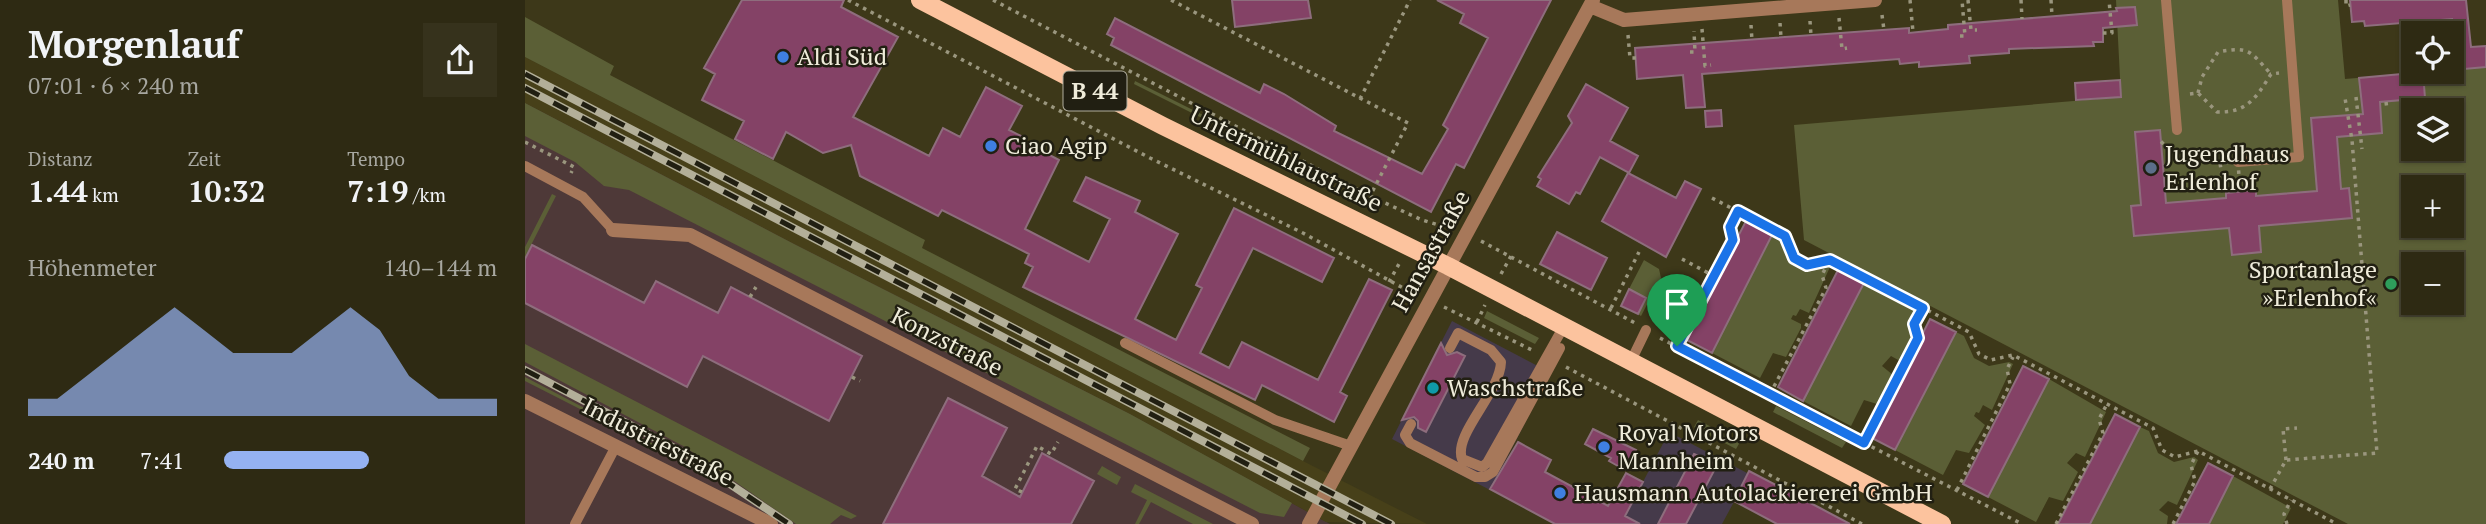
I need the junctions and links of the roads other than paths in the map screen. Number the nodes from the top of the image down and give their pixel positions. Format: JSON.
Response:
{"nodes":[{"id":1,"x":920,"y":0,"type":"edge"},
{"id":2,"x":1875,"y":0,"type":"edge"},
{"id":3,"x":2166,"y":0,"type":"edge"},
{"id":4,"x":2287,"y":0,"type":"edge"},
{"id":5,"x":1592,"y":3,"type":"edge"},
{"id":6,"x":2177,"y":130,"type":"dead end"},
{"id":7,"x":2238,"y":162,"type":"road end"},
{"id":8,"x":525,"y":166,"type":"edge"},
{"id":9,"x":613,"y":230,"type":"joint"},
{"id":10,"x":1448,"y":266,"type":"junction"},
{"id":11,"x":1567,"y":327,"type":"junction"},
{"id":12,"x":1646,"y":330,"type":"road end"},
{"id":13,"x":1125,"y":343,"type":"dead end"},
{"id":14,"x":1450,"y":348,"type":"dead end"},
{"id":15,"x":1631,"y":360,"type":"junction"},
{"id":16,"x":525,"y":401,"type":"edge"},
{"id":17,"x":1411,"y":424,"type":"dead end"},
{"id":18,"x":616,"y":446,"type":"junction"},
{"id":19,"x":1351,"y":446,"type":"junction"},
{"id":20,"x":575,"y":524,"type":"edge"},
{"id":21,"x":771,"y":524,"type":"edge"},
{"id":22,"x":1252,"y":524,"type":"edge"},
{"id":23,"x":1309,"y":524,"type":"edge"},
{"id":24,"x":1942,"y":524,"type":"edge"}],
"edges":[{"from":1,"to":10,"type":"main road","name":"Untermühlaustraße","number":"B 44"},
{"from":2,"to":5,"type":"street"},
{"from":3,"to":6,"type":"lane"},
{"from":4,"to":7,"type":"lane"},
{"from":5,"to":10,"type":"street","name":"Hansastraße"},
{"from":8,"to":9,"type":"lane"},
{"from":9,"to":22,"type":"street","name":"Konzstraße"},
{"from":10,"to":11,"type":"main road","name":"Untermühlaustraße","number":"B 44"},
{"from":10,"to":19,"type":"street","name":"Hansastraße"},
{"from":11,"to":14,"type":"lane"},
{"from":11,"to":15,"type":"main road","name":"Untermühlaustraße","number":"B 44"},
{"from":11,"to":17,"type":"lane"},
{"from":12,"to":15,"type":"lane"},
{"from":13,"to":19,"type":"lane"},
{"from":15,"to":24,"type":"main road","name":"Untermühlaustraße","number":"B 44"},
{"from":16,"to":18,"type":"street","name":"Industriestraße"},
{"from":18,"to":20,"type":"lane"},
{"from":18,"to":21,"type":"street","name":"Industriestraße"},
{"from":19,"to":23,"type":"street","name":"Hansastraße"}]}
